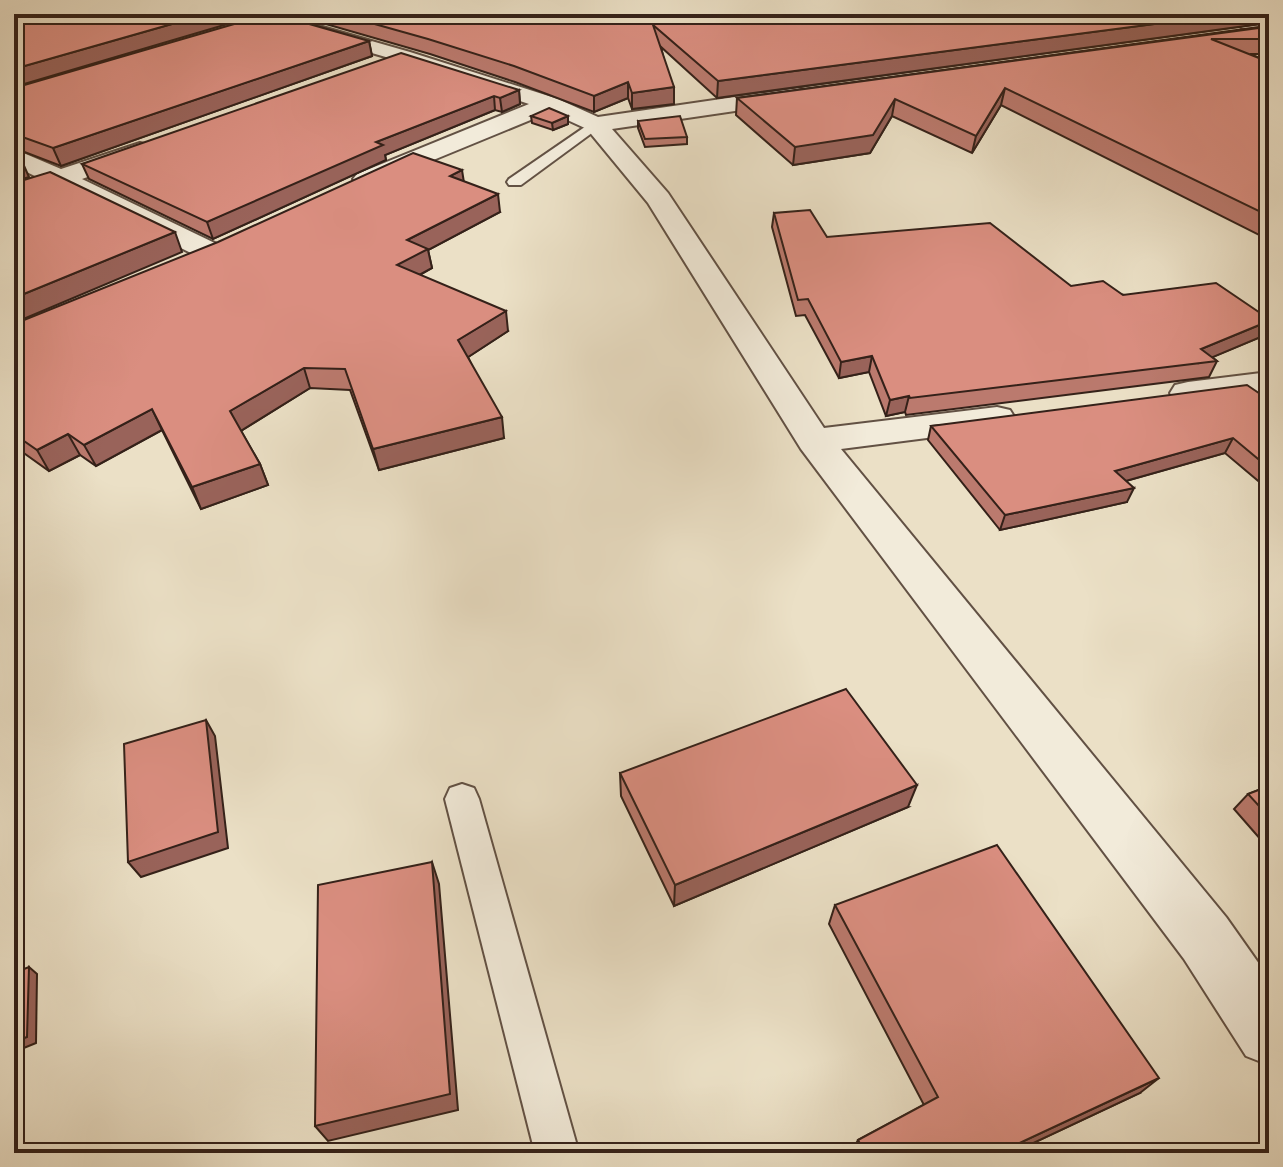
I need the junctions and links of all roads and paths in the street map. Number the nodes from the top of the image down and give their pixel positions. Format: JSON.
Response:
{"nodes":[{"id":1,"x":1234,"y":14,"type":"edge"},
{"id":2,"x":259,"y":20,"type":"edge"},
{"id":3,"x":1264,"y":36,"type":"edge"},
{"id":4,"x":1227,"y":37,"type":"edge"},
{"id":5,"x":815,"y":93,"type":"edge"},
{"id":6,"x":550,"y":104,"type":"junction"},
{"id":7,"x":595,"y":124,"type":"junction"},
{"id":8,"x":165,"y":141,"type":"edge"},
{"id":9,"x":14,"y":156,"type":"edge"},
{"id":10,"x":60,"y":178,"type":"junction"},
{"id":11,"x":515,"y":182,"type":"dead end"},
{"id":12,"x":14,"y":194,"type":"edge"},
{"id":13,"x":336,"y":194,"type":"edge"},
{"id":14,"x":240,"y":240,"type":"edge"},
{"id":15,"x":213,"y":253,"type":"junction"},
{"id":16,"x":185,"y":265,"type":"edge"},
{"id":17,"x":1269,"y":382,"type":"edge"},
{"id":18,"x":1159,"y":396,"type":"edge"},
{"id":19,"x":1034,"y":413,"type":"edge"},
{"id":20,"x":814,"y":441,"type":"junction"},
{"id":21,"x":462,"y":799,"type":"dead end"},
{"id":22,"x":1269,"y":1033,"type":"edge"},
{"id":23,"x":557,"y":1153,"type":"edge"}],
"edges":[{"from":1,"to":3,"type":"street"},
{"from":2,"to":6,"type":"street"},
{"from":3,"to":4,"type":"street"},
{"from":5,"to":7,"type":"street"},
{"from":6,"to":7,"type":"street"},
{"from":6,"to":13,"type":"street"},
{"from":7,"to":11,"type":"lane"},
{"from":7,"to":20,"type":"street"},
{"from":8,"to":10,"type":"street"},
{"from":9,"to":10,"type":"street"},
{"from":10,"to":12,"type":"street"},
{"from":10,"to":15,"type":"street"},
{"from":14,"to":15,"type":"street"},
{"from":15,"to":16,"type":"street"},
{"from":17,"to":18,"type":"street"},
{"from":19,"to":20,"type":"street"},
{"from":20,"to":22,"type":"street"},
{"from":21,"to":23,"type":"lane"}]}
